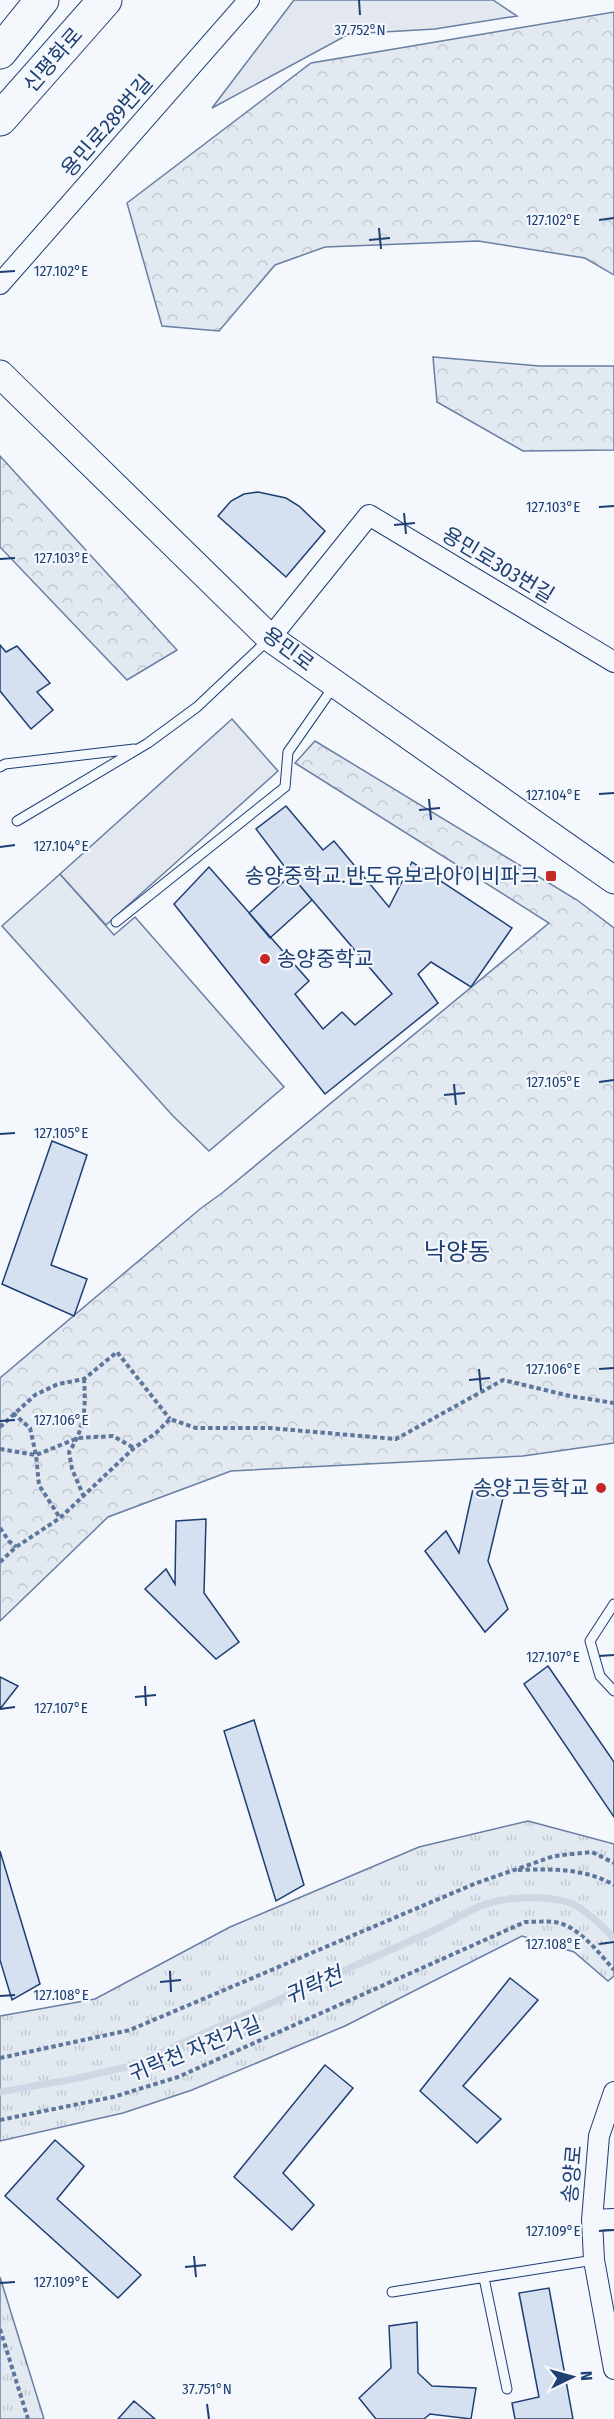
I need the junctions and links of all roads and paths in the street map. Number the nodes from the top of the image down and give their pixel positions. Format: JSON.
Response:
{"nodes":[{"id":1,"x":42,"y":0,"type":"edge"},
{"id":2,"x":105,"y":0,"type":"edge"},
{"id":3,"x":249,"y":0,"type":"edge"},
{"id":4,"x":0,"y":52,"type":"edge"},
{"id":5,"x":5,"y":114,"type":"edge"},
{"id":6,"x":0,"y":284,"type":"edge"},
{"id":7,"x":0,"y":374,"type":"edge"},
{"id":8,"x":270,"y":638,"type":"junction"},
{"id":9,"x":614,"y":662,"type":"edge"},
{"id":10,"x":336,"y":684,"type":"junction"},
{"id":11,"x":139,"y":748,"type":"junction"},
{"id":12,"x":0,"y":767,"type":"edge"},
{"id":13,"x":17,"y":820,"type":"dead end"},
{"id":14,"x":614,"y":879,"type":"edge"},
{"id":15,"x":117,"y":922,"type":"dead end"},
{"id":16,"x":84,"y":1379,"type":"junction"},
{"id":17,"x":614,"y":1403,"type":"edge"},
{"id":18,"x":13,"y":1413,"type":"junction"},
{"id":19,"x":170,"y":1419,"type":"junction"},
{"id":20,"x":0,"y":1427,"type":"edge"},
{"id":21,"x":78,"y":1438,"type":"junction"},
{"id":22,"x":134,"y":1448,"type":"junction"},
{"id":23,"x":0,"y":1449,"type":"edge"},
{"id":24,"x":36,"y":1455,"type":"junction"},
{"id":25,"x":84,"y":1497,"type":"junction"},
{"id":26,"x":60,"y":1518,"type":"junction"},
{"id":27,"x":0,"y":1528,"type":"edge"},
{"id":28,"x":0,"y":1539,"type":"edge"},
{"id":29,"x":9,"y":1541,"type":"junction"},
{"id":30,"x":16,"y":1547,"type":"junction"},
{"id":31,"x":0,"y":1562,"type":"edge"},
{"id":32,"x":614,"y":1604,"type":"edge"},
{"id":33,"x":614,"y":1691,"type":"edge"},
{"id":34,"x":614,"y":1863,"type":"edge"},
{"id":35,"x":514,"y":1870,"type":"junction"},
{"id":36,"x":614,"y":1885,"type":"edge"},
{"id":37,"x":614,"y":1970,"type":"edge"},
{"id":38,"x":0,"y":2058,"type":"edge"},
{"id":39,"x":614,"y":2092,"type":"edge"},
{"id":40,"x":0,"y":2120,"type":"edge"},
{"id":41,"x":614,"y":2219,"type":"edge"},
{"id":42,"x":592,"y":2220,"type":"junction"},
{"id":43,"x":594,"y":2260,"type":"junction"},
{"id":44,"x":484,"y":2278,"type":"junction"},
{"id":45,"x":392,"y":2292,"type":"dead end"},
{"id":46,"x":0,"y":2329,"type":"edge"},
{"id":47,"x":614,"y":2369,"type":"edge"},
{"id":48,"x":507,"y":2389,"type":"dead end"},
{"id":49,"x":28,"y":2419,"type":"edge"}],
"edges":[{"from":1,"to":4,"type":"highway"},
{"from":2,"to":5,"type":"highway","name":"신평화로"},
{"from":3,"to":6,"type":"street","name":"용민로289번길"},
{"from":7,"to":8,"type":"street","name":"용민로"},
{"from":8,"to":9,"type":"street","name":"용민로303번길"},
{"from":8,"to":10,"type":"street","name":"용민로"},
{"from":8,"to":11,"type":"lane"},
{"from":10,"to":14,"type":"street","name":"용민로"},
{"from":10,"to":15,"type":"lane"},
{"from":11,"to":12,"type":"lane"},
{"from":11,"to":13,"type":"lane"},
{"from":16,"to":18,"type":"path"},
{"from":16,"to":19,"type":"path"},
{"from":16,"to":21,"type":"path"},
{"from":17,"to":19,"type":"path"},
{"from":18,"to":20,"type":"path"},
{"from":18,"to":24,"type":"path"},
{"from":19,"to":22,"type":"path"},
{"from":21,"to":22,"type":"path"},
{"from":21,"to":24,"type":"path"},
{"from":21,"to":25,"type":"path"},
{"from":22,"to":25,"type":"path"},
{"from":23,"to":24,"type":"path"},
{"from":24,"to":26,"type":"path"},
{"from":25,"to":26,"type":"path"},
{"from":26,"to":30,"type":"path"},
{"from":27,"to":29,"type":"path"},
{"from":28,"to":29,"type":"path"},
{"from":29,"to":30,"type":"path"},
{"from":30,"to":31,"type":"path"},
{"from":32,"to":33,"type":"lane"},
{"from":34,"to":35,"type":"path","name":"귀락천 자전거길"},
{"from":35,"to":36,"type":"path","name":"귀락천 자전거길"},
{"from":35,"to":38,"type":"path","name":"귀락천 자전거길"},
{"from":37,"to":40,"type":"path","name":"귀락천 자전거길"},
{"from":39,"to":42,"type":"street","name":"송양로"},
{"from":41,"to":42,"type":"street"},
{"from":42,"to":43,"type":"street","name":"송양로"},
{"from":43,"to":44,"type":"lane"},
{"from":43,"to":47,"type":"street","name":"송양로"},
{"from":44,"to":45,"type":"lane"},
{"from":44,"to":48,"type":"lane"},
{"from":46,"to":49,"type":"path"}]}
